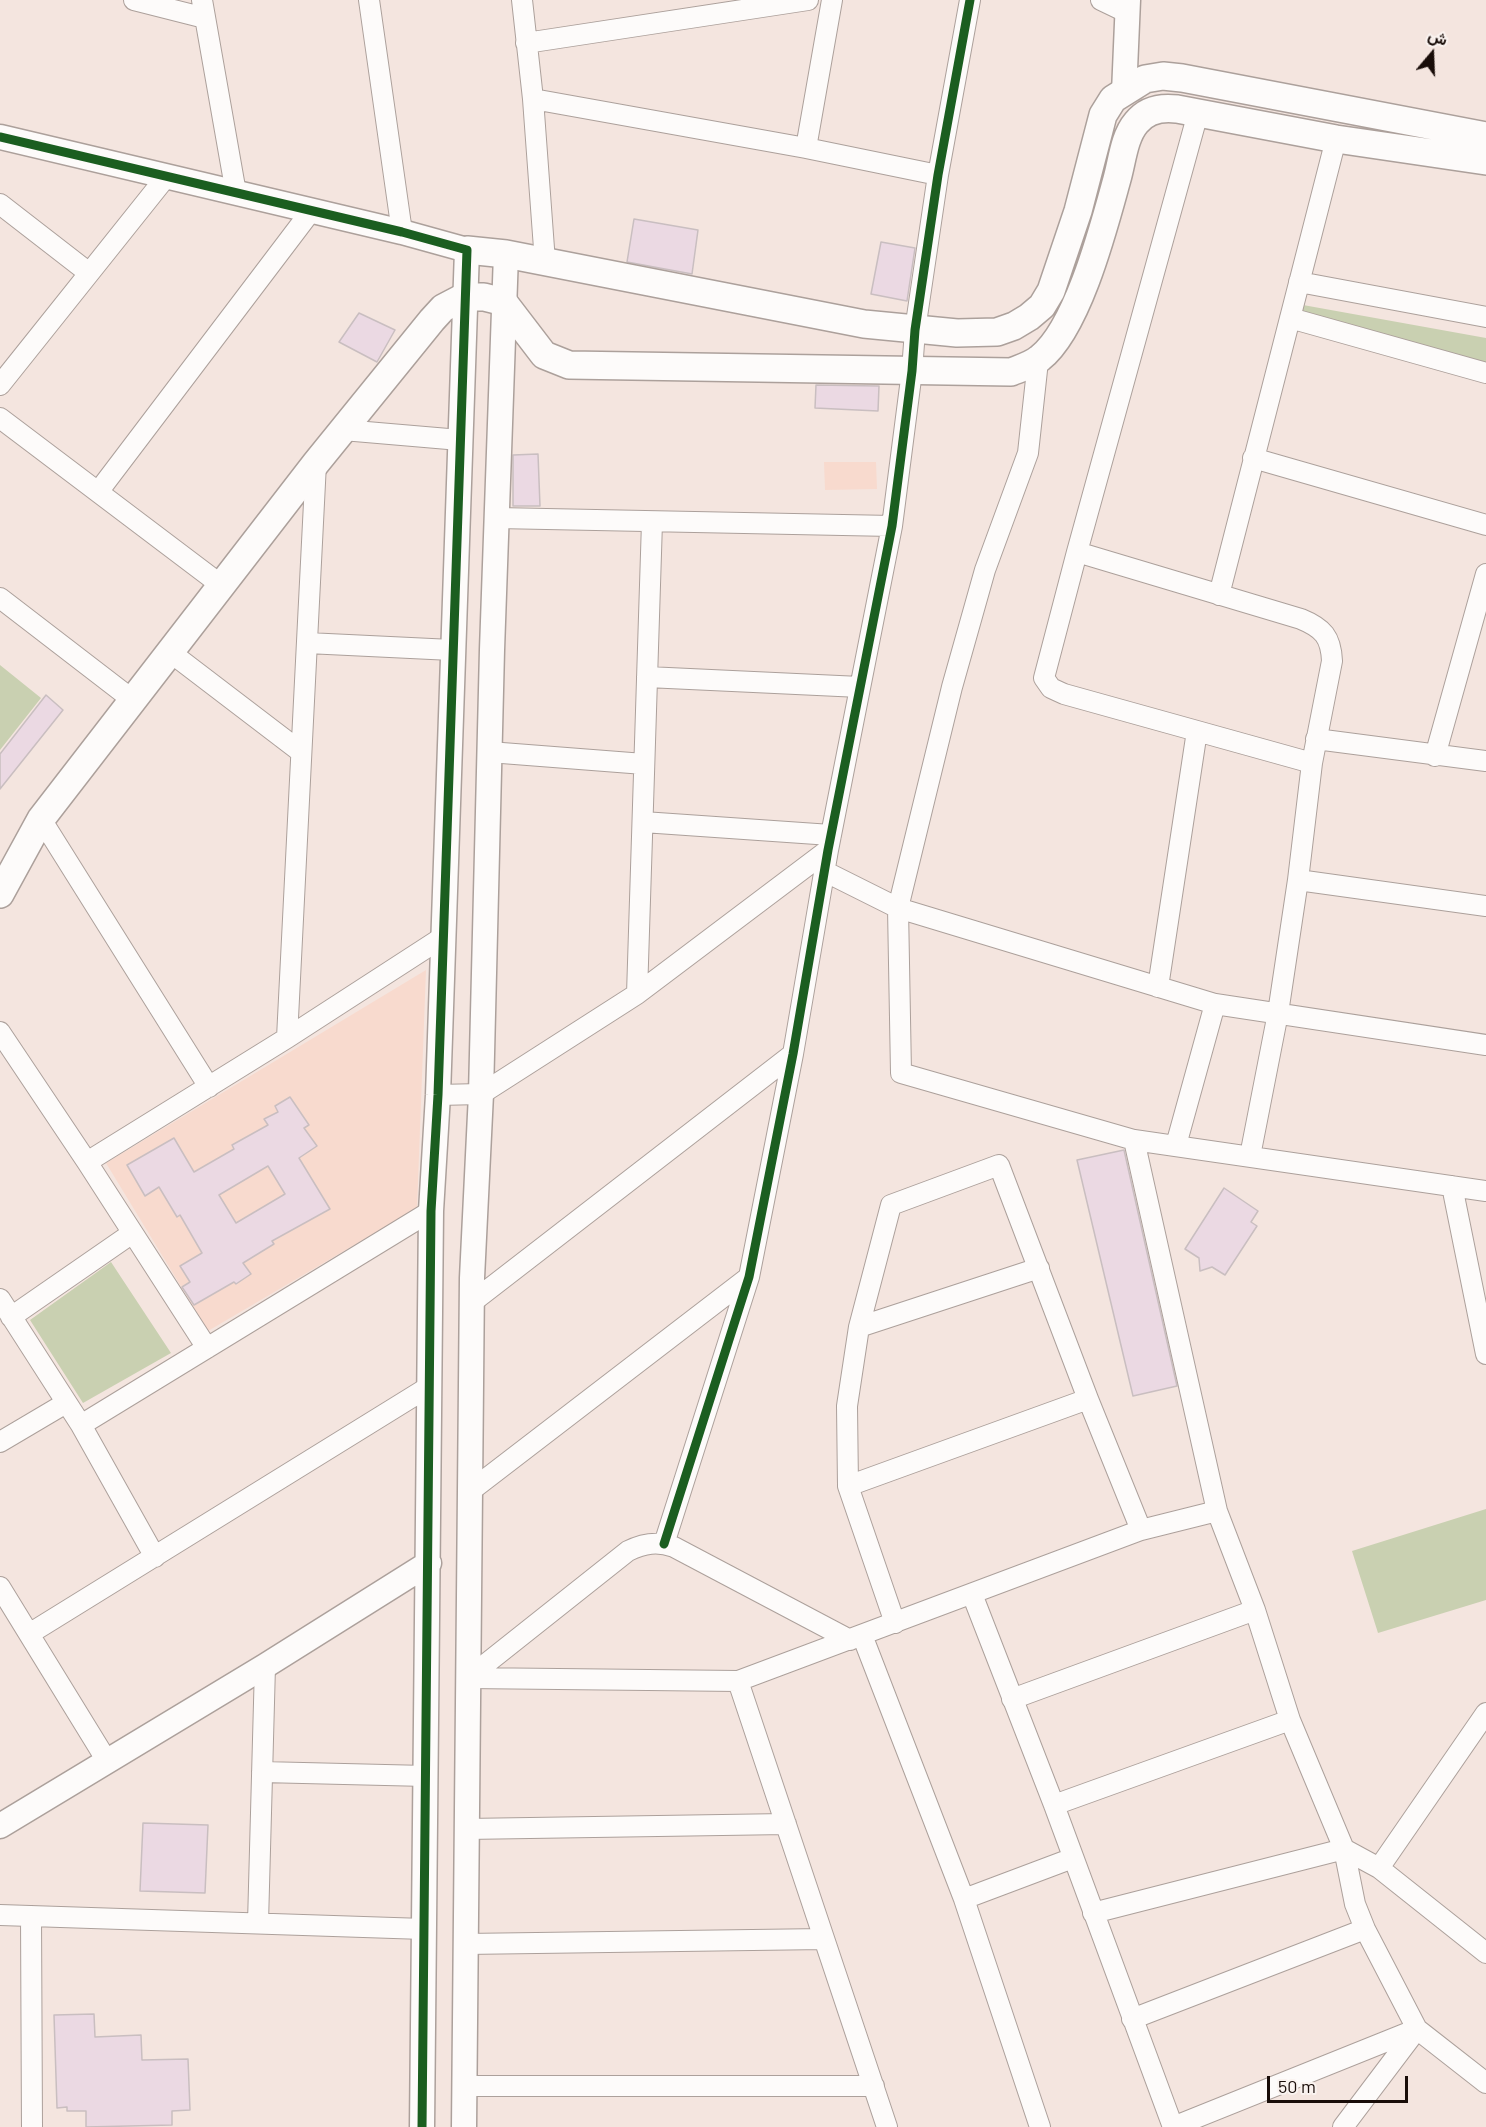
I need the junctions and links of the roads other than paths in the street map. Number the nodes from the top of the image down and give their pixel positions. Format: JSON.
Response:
{"nodes":[{"id":1,"x":134,"y":0,"type":"edge"},
{"id":2,"x":369,"y":0,"type":"edge"},
{"id":3,"x":522,"y":0,"type":"edge"},
{"id":4,"x":808,"y":0,"type":"edge"},
{"id":5,"x":832,"y":0,"type":"edge"},
{"id":6,"x":970,"y":0,"type":"edge"},
{"id":7,"x":1101,"y":0,"type":"edge"},
{"id":8,"x":1127,"y":6,"type":"edge"},
{"id":9,"x":203,"y":9,"type":"edge"},
{"id":10,"x":526,"y":44,"type":"junction"},
{"id":11,"x":1124,"y":93,"type":"junction"},
{"id":12,"x":533,"y":99,"type":"junction"},
{"id":13,"x":1149,"y":112,"type":"junction"},
{"id":14,"x":1198,"y":113,"type":"junction"},
{"id":15,"x":1486,"y":136,"type":"edge"},
{"id":16,"x":0,"y":137,"type":"edge"},
{"id":17,"x":1336,"y":139,"type":"junction"},
{"id":18,"x":806,"y":148,"type":"junction"},
{"id":19,"x":1486,"y":161,"type":"edge"},
{"id":20,"x":938,"y":175,"type":"junction"},
{"id":21,"x":166,"y":177,"type":"junction"},
{"id":22,"x":236,"y":193,"type":"junction"},
{"id":23,"x":0,"y":204,"type":"edge"},
{"id":24,"x":311,"y":212,"type":"junction"},
{"id":25,"x":402,"y":232,"type":"junction"},
{"id":26,"x":467,"y":250,"type":"junction"},
{"id":27,"x":506,"y":254,"type":"junction"},
{"id":28,"x":545,"y":262,"type":"junction"},
{"id":29,"x":89,"y":273,"type":"junction"},
{"id":30,"x":1299,"y":282,"type":"junction"},
{"id":31,"x":464,"y":297,"type":"junction"},
{"id":32,"x":505,"y":304,"type":"junction"},
{"id":33,"x":1486,"y":317,"type":"edge"},
{"id":34,"x":1290,"y":318,"type":"junction"},
{"id":35,"x":915,"y":330,"type":"junction"},
{"id":36,"x":1038,"y":361,"type":"junction"},
{"id":37,"x":912,"y":370,"type":"junction"},
{"id":38,"x":1486,"y":374,"type":"edge"},
{"id":39,"x":0,"y":385,"type":"edge"},
{"id":40,"x":0,"y":418,"type":"edge"},
{"id":41,"x":343,"y":430,"type":"junction"},
{"id":42,"x":460,"y":440,"type":"junction"},
{"id":43,"x":1253,"y":458,"type":"junction"},
{"id":44,"x":316,"y":463,"type":"junction"},
{"id":45,"x":98,"y":492,"type":"junction"},
{"id":46,"x":498,"y":518,"type":"junction"},
{"id":47,"x":652,"y":522,"type":"junction"},
{"id":48,"x":1486,"y":525,"type":"edge"},
{"id":49,"x":892,"y":526,"type":"junction"},
{"id":50,"x":1077,"y":552,"type":"junction"},
{"id":51,"x":1486,"y":574,"type":"edge"},
{"id":52,"x":221,"y":585,"type":"junction"},
{"id":53,"x":1219,"y":595,"type":"junction"},
{"id":54,"x":0,"y":598,"type":"edge"},
{"id":55,"x":307,"y":643,"type":"junction"},
{"id":56,"x":452,"y":650,"type":"junction"},
{"id":57,"x":170,"y":652,"type":"junction"},
{"id":58,"x":647,"y":677,"type":"junction"},
{"id":59,"x":860,"y":687,"type":"junction"},
{"id":60,"x":134,"y":701,"type":"junction"},
{"id":61,"x":1197,"y":731,"type":"junction"},
{"id":62,"x":1316,"y":740,"type":"junction"},
{"id":63,"x":302,"y":752,"type":"junction"},
{"id":64,"x":489,"y":752,"type":"junction"},
{"id":65,"x":1435,"y":756,"type":"junction"},
{"id":66,"x":1486,"y":761,"type":"edge"},
{"id":67,"x":1312,"y":763,"type":"junction"},
{"id":68,"x":644,"y":764,"type":"junction"},
{"id":69,"x":41,"y":819,"type":"junction"},
{"id":70,"x":643,"y":822,"type":"junction"},
{"id":71,"x":829,"y":843,"type":"junction"},
{"id":72,"x":824,"y":871,"type":"junction"},
{"id":73,"x":1298,"y":880,"type":"junction"},
{"id":74,"x":0,"y":894,"type":"edge"},
{"id":75,"x":1486,"y":906,"type":"edge"},
{"id":76,"x":898,"y":908,"type":"junction"},
{"id":77,"x":443,"y":937,"type":"junction"},
{"id":78,"x":1158,"y":987,"type":"junction"},
{"id":79,"x":637,"y":994,"type":"junction"},
{"id":80,"x":1215,"y":1004,"type":"junction"},
{"id":81,"x":1278,"y":1013,"type":"junction"},
{"id":82,"x":0,"y":1032,"type":"edge"},
{"id":83,"x":287,"y":1038,"type":"junction"},
{"id":84,"x":1486,"y":1045,"type":"edge"},
{"id":85,"x":793,"y":1054,"type":"junction"},
{"id":86,"x":209,"y":1087,"type":"junction"},
{"id":87,"x":481,"y":1094,"type":"junction"},
{"id":88,"x":438,"y":1095,"type":"junction"},
{"id":89,"x":1134,"y":1140,"type":"junction"},
{"id":90,"x":1176,"y":1145,"type":"junction"},
{"id":91,"x":1250,"y":1156,"type":"junction"},
{"id":92,"x":87,"y":1162,"type":"junction"},
{"id":93,"x":1452,"y":1186,"type":"junction"},
{"id":94,"x":1486,"y":1191,"type":"edge"},
{"id":95,"x":431,"y":1211,"type":"junction"},
{"id":96,"x":131,"y":1234,"type":"junction"},
{"id":97,"x":1039,"y":1268,"type":"junction"},
{"id":98,"x":749,"y":1277,"type":"junction"},
{"id":99,"x":0,"y":1299,"type":"edge"},
{"id":100,"x":471,"y":1303,"type":"junction"},
{"id":101,"x":11,"y":1317,"type":"junction"},
{"id":102,"x":859,"y":1327,"type":"junction"},
{"id":103,"x":207,"y":1348,"type":"junction"},
{"id":104,"x":1486,"y":1354,"type":"edge"},
{"id":105,"x":430,"y":1386,"type":"junction"},
{"id":106,"x":1088,"y":1399,"type":"junction"},
{"id":107,"x":66,"y":1403,"type":"junction"},
{"id":108,"x":81,"y":1425,"type":"junction"},
{"id":109,"x":0,"y":1442,"type":"edge"},
{"id":110,"x":849,"y":1486,"type":"junction"},
{"id":111,"x":469,"y":1492,"type":"junction"},
{"id":112,"x":1217,"y":1511,"type":"junction"},
{"id":113,"x":1141,"y":1530,"type":"junction"},
{"id":114,"x":664,"y":1544,"type":"junction"},
{"id":115,"x":155,"y":1557,"type":"junction"},
{"id":116,"x":429,"y":1563,"type":"junction"},
{"id":117,"x":0,"y":1587,"type":"edge"},
{"id":118,"x":972,"y":1594,"type":"junction"},
{"id":119,"x":1255,"y":1610,"type":"junction"},
{"id":120,"x":895,"y":1623,"type":"junction"},
{"id":121,"x":28,"y":1634,"type":"junction"},
{"id":122,"x":856,"y":1637,"type":"junction"},
{"id":123,"x":265,"y":1666,"type":"junction"},
{"id":124,"x":468,"y":1678,"type":"junction"},
{"id":125,"x":738,"y":1680,"type":"junction"},
{"id":126,"x":1012,"y":1699,"type":"junction"},
{"id":127,"x":1486,"y":1713,"type":"edge"},
{"id":128,"x":1290,"y":1720,"type":"junction"},
{"id":129,"x":107,"y":1761,"type":"junction"},
{"id":130,"x":262,"y":1772,"type":"junction"},
{"id":131,"x":426,"y":1776,"type":"junction"},
{"id":132,"x":1054,"y":1805,"type":"junction"},
{"id":133,"x":786,"y":1824,"type":"junction"},
{"id":134,"x":0,"y":1826,"type":"edge"},
{"id":135,"x":466,"y":1829,"type":"junction"},
{"id":136,"x":1344,"y":1849,"type":"junction"},
{"id":137,"x":1073,"y":1858,"type":"junction"},
{"id":138,"x":425,"y":1865,"type":"junction"},
{"id":139,"x":466,"y":1865,"type":"junction"},
{"id":140,"x":1379,"y":1868,"type":"junction"},
{"id":141,"x":963,"y":1899,"type":"junction"},
{"id":142,"x":1093,"y":1913,"type":"junction"},
{"id":143,"x":0,"y":1915,"type":"edge"},
{"id":144,"x":31,"y":1916,"type":"junction"},
{"id":145,"x":258,"y":1923,"type":"junction"},
{"id":146,"x":424,"y":1929,"type":"junction"},
{"id":147,"x":1365,"y":1929,"type":"junction"},
{"id":148,"x":824,"y":1939,"type":"junction"},
{"id":149,"x":465,"y":1944,"type":"junction"},
{"id":150,"x":1485,"y":1951,"type":"edge"},
{"id":151,"x":1132,"y":2019,"type":"junction"},
{"id":152,"x":1418,"y":2029,"type":"junction"},
{"id":153,"x":1486,"y":2083,"type":"edge"},
{"id":154,"x":464,"y":2086,"type":"junction"},
{"id":155,"x":874,"y":2086,"type":"junction"},
{"id":156,"x":32,"y":2127,"type":"edge"},
{"id":157,"x":422,"y":2127,"type":"edge"},
{"id":158,"x":464,"y":2127,"type":"edge"},
{"id":159,"x":887,"y":2127,"type":"edge"},
{"id":160,"x":1040,"y":2127,"type":"edge"},
{"id":161,"x":1173,"y":2127,"type":"edge"},
{"id":162,"x":1342,"y":2127,"type":"edge"}],
"edges":[{"from":1,"to":9,"type":"street"},
{"from":2,"to":25,"type":"street"},
{"from":3,"to":10,"type":"street"},
{"from":4,"to":10,"type":"street"},
{"from":5,"to":18,"type":"street"},
{"from":6,"to":20,"type":"street"},
{"from":7,"to":8,"type":"street"},
{"from":8,"to":11,"type":"street"},
{"from":9,"to":22,"type":"street"},
{"from":10,"to":12,"type":"street"},
{"from":11,"to":13,"type":"main road"},
{"from":11,"to":15,"type":"main road"},
{"from":11,"to":35,"type":"main road"},
{"from":12,"to":18,"type":"street"},
{"from":12,"to":28,"type":"street"},
{"from":13,"to":14,"type":"main road"},
{"from":13,"to":36,"type":"main road"},
{"from":14,"to":17,"type":"main road"},
{"from":14,"to":50,"type":"street"},
{"from":16,"to":21,"type":"street"},
{"from":17,"to":19,"type":"main road"},
{"from":17,"to":30,"type":"street"},
{"from":18,"to":20,"type":"street"},
{"from":20,"to":35,"type":"street"},
{"from":21,"to":22,"type":"street"},
{"from":21,"to":29,"type":"street"},
{"from":22,"to":24,"type":"street"},
{"from":23,"to":29,"type":"street"},
{"from":24,"to":25,"type":"street"},
{"from":24,"to":45,"type":"street"},
{"from":25,"to":26,"type":"street"},
{"from":26,"to":27,"type":"main road"},
{"from":26,"to":31,"type":"street"},
{"from":27,"to":28,"type":"main road"},
{"from":27,"to":32,"type":"street"},
{"from":28,"to":35,"type":"main road"},
{"from":29,"to":39,"type":"street"},
{"from":30,"to":33,"type":"street"},
{"from":30,"to":34,"type":"street"},
{"from":31,"to":32,"type":"main road"},
{"from":31,"to":41,"type":"main road"},
{"from":31,"to":42,"type":"street"},
{"from":32,"to":37,"type":"main road"},
{"from":32,"to":46,"type":"street"},
{"from":34,"to":38,"type":"street"},
{"from":34,"to":43,"type":"street"},
{"from":35,"to":37,"type":"street"},
{"from":36,"to":37,"type":"main road"},
{"from":36,"to":76,"type":"street"},
{"from":37,"to":49,"type":"street"},
{"from":40,"to":45,"type":"street"},
{"from":41,"to":42,"type":"street"},
{"from":41,"to":44,"type":"main road"},
{"from":42,"to":56,"type":"street"},
{"from":43,"to":48,"type":"street"},
{"from":43,"to":53,"type":"street"},
{"from":44,"to":52,"type":"main road"},
{"from":44,"to":55,"type":"street"},
{"from":45,"to":52,"type":"street"},
{"from":46,"to":47,"type":"street"},
{"from":46,"to":64,"type":"street"},
{"from":47,"to":49,"type":"street"},
{"from":47,"to":58,"type":"street"},
{"from":49,"to":59,"type":"street"},
{"from":50,"to":53,"type":"street"},
{"from":50,"to":61,"type":"street"},
{"from":51,"to":65,"type":"street"},
{"from":52,"to":57,"type":"main road"},
{"from":53,"to":62,"type":"street"},
{"from":54,"to":60,"type":"street"},
{"from":55,"to":56,"type":"street"},
{"from":55,"to":63,"type":"street"},
{"from":56,"to":77,"type":"street"},
{"from":57,"to":60,"type":"main road"},
{"from":57,"to":63,"type":"street"},
{"from":58,"to":59,"type":"street"},
{"from":58,"to":68,"type":"street"},
{"from":59,"to":71,"type":"street"},
{"from":60,"to":69,"type":"main road"},
{"from":61,"to":67,"type":"street"},
{"from":61,"to":78,"type":"street"},
{"from":62,"to":65,"type":"street"},
{"from":62,"to":67,"type":"street"},
{"from":63,"to":83,"type":"street"},
{"from":64,"to":68,"type":"street"},
{"from":64,"to":87,"type":"street"},
{"from":65,"to":66,"type":"street"},
{"from":67,"to":73,"type":"street"},
{"from":68,"to":70,"type":"street"},
{"from":69,"to":74,"type":"main road"},
{"from":69,"to":86,"type":"street"},
{"from":70,"to":71,"type":"street"},
{"from":70,"to":79,"type":"street"},
{"from":71,"to":72,"type":"street"},
{"from":71,"to":79,"type":"street"},
{"from":72,"to":76,"type":"street"},
{"from":72,"to":85,"type":"street"},
{"from":73,"to":75,"type":"street"},
{"from":73,"to":81,"type":"street"},
{"from":76,"to":78,"type":"street"},
{"from":76,"to":89,"type":"street"},
{"from":77,"to":83,"type":"street"},
{"from":77,"to":88,"type":"street"},
{"from":78,"to":80,"type":"street"},
{"from":79,"to":87,"type":"street"},
{"from":80,"to":81,"type":"street"},
{"from":80,"to":90,"type":"street"},
{"from":81,"to":84,"type":"street"},
{"from":81,"to":91,"type":"street"},
{"from":82,"to":92,"type":"street"},
{"from":83,"to":86,"type":"street"},
{"from":85,"to":98,"type":"street"},
{"from":85,"to":100,"type":"street"},
{"from":86,"to":92,"type":"street"},
{"from":87,"to":88,"type":"street"},
{"from":87,"to":100,"type":"street"},
{"from":88,"to":95,"type":"street"},
{"from":89,"to":90,"type":"street"},
{"from":89,"to":112,"type":"street"},
{"from":90,"to":91,"type":"street"},
{"from":91,"to":93,"type":"street"},
{"from":92,"to":96,"type":"street"},
{"from":93,"to":94,"type":"street"},
{"from":93,"to":104,"type":"street"},
{"from":95,"to":103,"type":"street"},
{"from":95,"to":105,"type":"street"},
{"from":96,"to":101,"type":"street"},
{"from":96,"to":103,"type":"street"},
{"from":97,"to":102,"type":"street"},
{"from":97,"to":102,"type":"street"},
{"from":97,"to":106,"type":"street"},
{"from":98,"to":111,"type":"street"},
{"from":98,"to":114,"type":"street"},
{"from":99,"to":101,"type":"street"},
{"from":100,"to":111,"type":"street"},
{"from":101,"to":107,"type":"street"},
{"from":102,"to":110,"type":"street"},
{"from":103,"to":108,"type":"street"},
{"from":105,"to":115,"type":"street"},
{"from":105,"to":116,"type":"street"},
{"from":106,"to":110,"type":"street"},
{"from":106,"to":113,"type":"street"},
{"from":107,"to":108,"type":"street"},
{"from":107,"to":109,"type":"street"},
{"from":108,"to":115,"type":"street"},
{"from":110,"to":120,"type":"street"},
{"from":111,"to":124,"type":"street"},
{"from":112,"to":113,"type":"street"},
{"from":112,"to":119,"type":"street"},
{"from":113,"to":118,"type":"street"},
{"from":114,"to":122,"type":"street"},
{"from":114,"to":124,"type":"street"},
{"from":115,"to":121,"type":"street"},
{"from":116,"to":123,"type":"street"},
{"from":116,"to":131,"type":"street"},
{"from":117,"to":121,"type":"street"},
{"from":118,"to":120,"type":"street"},
{"from":118,"to":126,"type":"street"},
{"from":119,"to":126,"type":"street"},
{"from":119,"to":128,"type":"street"},
{"from":120,"to":122,"type":"street"},
{"from":121,"to":129,"type":"street"},
{"from":122,"to":125,"type":"street"},
{"from":122,"to":141,"type":"street"},
{"from":123,"to":129,"type":"street"},
{"from":123,"to":130,"type":"street"},
{"from":124,"to":125,"type":"street"},
{"from":124,"to":135,"type":"street"},
{"from":125,"to":133,"type":"street"},
{"from":126,"to":132,"type":"street"},
{"from":127,"to":140,"type":"street"},
{"from":128,"to":132,"type":"street"},
{"from":128,"to":136,"type":"street"},
{"from":129,"to":134,"type":"street"},
{"from":130,"to":131,"type":"street"},
{"from":130,"to":145,"type":"street"},
{"from":131,"to":138,"type":"street"},
{"from":132,"to":137,"type":"street"},
{"from":133,"to":135,"type":"street"},
{"from":133,"to":148,"type":"street"},
{"from":135,"to":139,"type":"street"},
{"from":136,"to":140,"type":"street"},
{"from":136,"to":142,"type":"street"},
{"from":136,"to":147,"type":"street"},
{"from":137,"to":141,"type":"street"},
{"from":137,"to":142,"type":"street"},
{"from":138,"to":139,"type":"street"},
{"from":138,"to":146,"type":"street"},
{"from":139,"to":149,"type":"street"},
{"from":140,"to":150,"type":"street"},
{"from":141,"to":160,"type":"street"},
{"from":142,"to":151,"type":"street"},
{"from":143,"to":144,"type":"street"},
{"from":144,"to":145,"type":"street"},
{"from":144,"to":156,"type":"street"},
{"from":145,"to":146,"type":"street"},
{"from":146,"to":157,"type":"street"},
{"from":147,"to":151,"type":"street"},
{"from":147,"to":152,"type":"street"},
{"from":148,"to":149,"type":"street"},
{"from":148,"to":155,"type":"street"},
{"from":149,"to":154,"type":"street"},
{"from":151,"to":161,"type":"street"},
{"from":152,"to":153,"type":"street"},
{"from":152,"to":161,"type":"street"},
{"from":152,"to":162,"type":"street"},
{"from":154,"to":155,"type":"street"},
{"from":154,"to":158,"type":"street"},
{"from":155,"to":159,"type":"street"}]}
